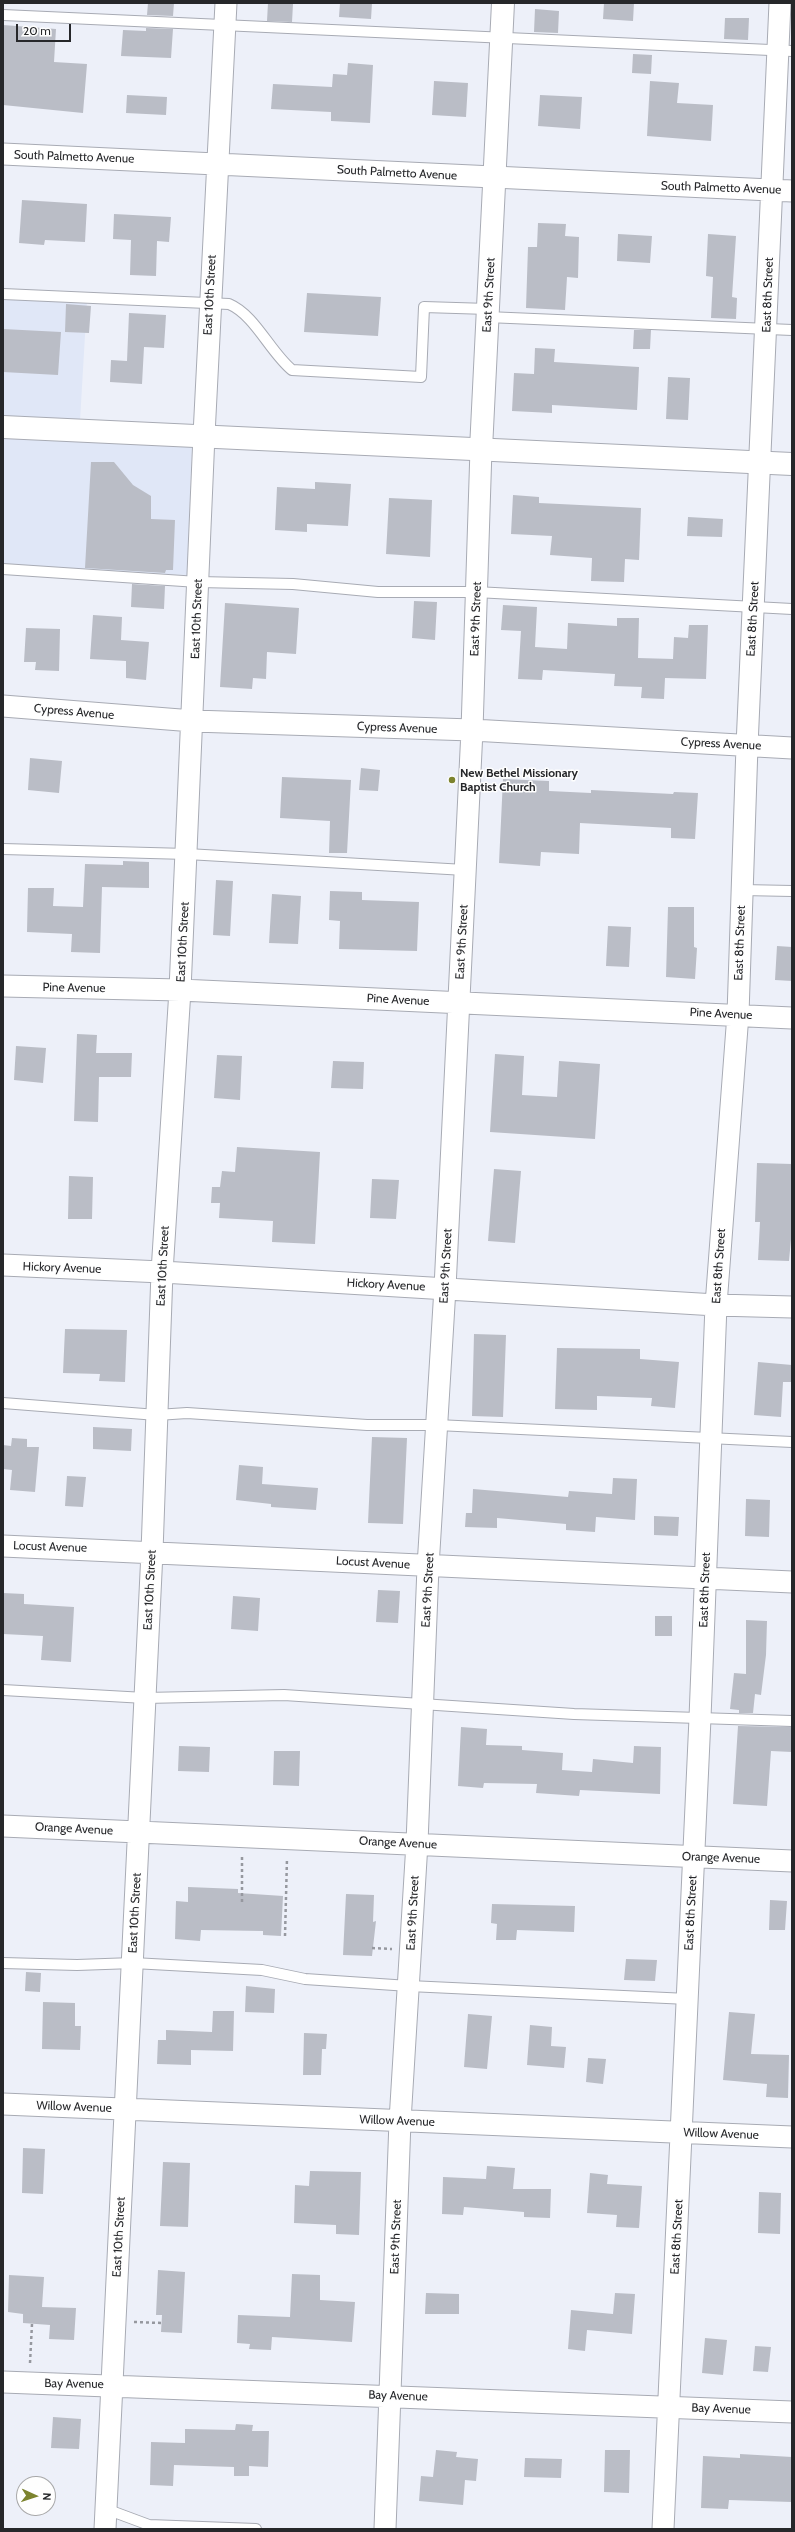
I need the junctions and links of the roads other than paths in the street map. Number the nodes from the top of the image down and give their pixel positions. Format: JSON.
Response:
{"nodes":[{"id":1,"x":226,"y":3,"type":"edge"},
{"id":2,"x":503,"y":3,"type":"edge"},
{"id":3,"x":780,"y":3,"type":"edge"},
{"id":4,"x":3,"y":16,"type":"edge"},
{"id":5,"x":225,"y":26,"type":"junction"},
{"id":6,"x":501,"y":37,"type":"junction"},
{"id":7,"x":785,"y":50,"type":"edge"},
{"id":8,"x":3,"y":154,"type":"edge"},
{"id":9,"x":217,"y":163,"type":"junction"},
{"id":10,"x":494,"y":178,"type":"junction"},
{"id":11,"x":782,"y":190,"type":"edge"},
{"id":12,"x":3,"y":294,"type":"edge"},
{"id":13,"x":210,"y":302,"type":"junction"},
{"id":14,"x":488,"y":313,"type":"junction"},
{"id":15,"x":766,"y":330,"type":"junction"},
{"id":16,"x":792,"y":330,"type":"edge"},
{"id":17,"x":3,"y":427,"type":"edge"},
{"id":18,"x":204,"y":435,"type":"junction"},
{"id":19,"x":481,"y":449,"type":"junction"},
{"id":20,"x":761,"y":463,"type":"junction"},
{"id":21,"x":792,"y":464,"type":"edge"},
{"id":22,"x":3,"y":569,"type":"edge"},
{"id":23,"x":198,"y":582,"type":"junction"},
{"id":24,"x":476,"y":592,"type":"junction"},
{"id":25,"x":754,"y":608,"type":"junction"},
{"id":26,"x":792,"y":609,"type":"edge"},
{"id":27,"x":3,"y":706,"type":"edge"},
{"id":28,"x":193,"y":722,"type":"junction"},
{"id":29,"x":472,"y":730,"type":"junction"},
{"id":30,"x":747,"y":746,"type":"junction"},
{"id":31,"x":792,"y":748,"type":"edge"},
{"id":32,"x":3,"y":849,"type":"edge"},
{"id":33,"x":187,"y":854,"type":"junction"},
{"id":34,"x":465,"y":870,"type":"junction"},
{"id":35,"x":742,"y":890,"type":"junction"},
{"id":36,"x":792,"y":891,"type":"edge"},
{"id":37,"x":3,"y":986,"type":"edge"},
{"id":38,"x":180,"y":990,"type":"junction"},
{"id":39,"x":459,"y":1003,"type":"junction"},
{"id":40,"x":738,"y":1014,"type":"junction"},
{"id":41,"x":792,"y":1018,"type":"edge"},
{"id":42,"x":3,"y":1265,"type":"edge"},
{"id":43,"x":162,"y":1272,"type":"junction"},
{"id":44,"x":445,"y":1288,"type":"junction"},
{"id":45,"x":716,"y":1305,"type":"junction"},
{"id":46,"x":792,"y":1307,"type":"edge"},
{"id":47,"x":3,"y":1403,"type":"edge"},
{"id":48,"x":157,"y":1415,"type":"junction"},
{"id":49,"x":437,"y":1425,"type":"junction"},
{"id":50,"x":711,"y":1437,"type":"junction"},
{"id":51,"x":792,"y":1442,"type":"edge"},
{"id":52,"x":3,"y":1546,"type":"edge"},
{"id":53,"x":152,"y":1552,"type":"junction"},
{"id":54,"x":428,"y":1567,"type":"junction"},
{"id":55,"x":706,"y":1578,"type":"junction"},
{"id":56,"x":792,"y":1582,"type":"edge"},
{"id":57,"x":3,"y":1690,"type":"edge"},
{"id":58,"x":145,"y":1698,"type":"junction"},
{"id":59,"x":423,"y":1703,"type":"junction"},
{"id":60,"x":700,"y":1718,"type":"junction"},
{"id":61,"x":792,"y":1721,"type":"edge"},
{"id":62,"x":3,"y":1826,"type":"edge"},
{"id":63,"x":139,"y":1832,"type":"junction"},
{"id":64,"x":417,"y":1843,"type":"junction"},
{"id":65,"x":694,"y":1857,"type":"junction"},
{"id":66,"x":792,"y":1861,"type":"edge"},
{"id":67,"x":3,"y":1963,"type":"edge"},
{"id":68,"x":132,"y":1963,"type":"junction"},
{"id":69,"x":409,"y":1986,"type":"junction"},
{"id":70,"x":688,"y":1999,"type":"junction"},
{"id":71,"x":3,"y":2104,"type":"edge"},
{"id":72,"x":126,"y":2109,"type":"junction"},
{"id":73,"x":400,"y":2121,"type":"junction"},
{"id":74,"x":682,"y":2132,"type":"junction"},
{"id":75,"x":792,"y":2137,"type":"edge"},
{"id":76,"x":3,"y":2382,"type":"edge"},
{"id":77,"x":111,"y":2385,"type":"junction"},
{"id":78,"x":390,"y":2395,"type":"junction"},
{"id":79,"x":670,"y":2407,"type":"junction"},
{"id":80,"x":792,"y":2412,"type":"edge"},
{"id":81,"x":106,"y":2519,"type":"edge"},
{"id":82,"x":256,"y":2529,"type":"edge"},
{"id":83,"x":385,"y":2529,"type":"edge"},
{"id":84,"x":663,"y":2529,"type":"edge"}],
"edges":[{"from":1,"to":5,"type":"street","name":"East 10th Street"},
{"from":2,"to":6,"type":"main road","name":"East 9th Street"},
{"from":3,"to":7,"type":"street","name":"East 8th Street"},
{"from":4,"to":5,"type":"lane"},
{"from":5,"to":6,"type":"lane"},
{"from":5,"to":9,"type":"street","name":"East 10th Street"},
{"from":6,"to":7,"type":"lane"},
{"from":6,"to":10,"type":"main road","name":"East 9th Street"},
{"from":7,"to":11,"type":"street","name":"East 8th Street"},
{"from":8,"to":9,"type":"street","name":"South Palmetto Avenue"},
{"from":9,"to":10,"type":"street","name":"South Palmetto Avenue"},
{"from":9,"to":13,"type":"street","name":"East 10th Street"},
{"from":10,"to":11,"type":"street","name":"South Palmetto Avenue"},
{"from":10,"to":14,"type":"main road","name":"East 9th Street"},
{"from":11,"to":15,"type":"street","name":"East 8th Street"},
{"from":12,"to":13,"type":"lane"},
{"from":13,"to":14,"type":"lane"},
{"from":13,"to":18,"type":"street","name":"East 10th Street"},
{"from":14,"to":15,"type":"lane"},
{"from":14,"to":19,"type":"main road","name":"East 9th Street"},
{"from":15,"to":16,"type":"lane"},
{"from":15,"to":20,"type":"street","name":"East 8th Street"},
{"from":17,"to":18,"type":"main road"},
{"from":18,"to":19,"type":"main road"},
{"from":18,"to":23,"type":"street","name":"East 10th Street"},
{"from":19,"to":20,"type":"main road"},
{"from":19,"to":24,"type":"street","name":"East 9th Street"},
{"from":20,"to":21,"type":"main road"},
{"from":20,"to":25,"type":"street","name":"East 8th Street"},
{"from":22,"to":23,"type":"lane"},
{"from":23,"to":24,"type":"lane"},
{"from":23,"to":28,"type":"street","name":"East 10th Street"},
{"from":24,"to":25,"type":"lane"},
{"from":24,"to":29,"type":"street","name":"East 9th Street"},
{"from":25,"to":26,"type":"lane"},
{"from":25,"to":30,"type":"street","name":"East 8th Street"},
{"from":27,"to":28,"type":"street","name":"Cypress Avenue"},
{"from":28,"to":29,"type":"street","name":"Cypress Avenue"},
{"from":28,"to":33,"type":"street","name":"East 10th Street"},
{"from":29,"to":30,"type":"street","name":"Cypress Avenue"},
{"from":29,"to":34,"type":"street","name":"East 9th Street"},
{"from":30,"to":31,"type":"street","name":"Cypress Avenue"},
{"from":30,"to":35,"type":"street","name":"East 8th Street"},
{"from":32,"to":33,"type":"lane"},
{"from":33,"to":34,"type":"lane"},
{"from":33,"to":38,"type":"street","name":"East 10th Street"},
{"from":34,"to":39,"type":"street","name":"East 9th Street"},
{"from":35,"to":36,"type":"lane"},
{"from":35,"to":40,"type":"street","name":"East 8th Street"},
{"from":37,"to":38,"type":"street","name":"Pine Avenue"},
{"from":38,"to":39,"type":"street","name":"Pine Avenue"},
{"from":38,"to":43,"type":"street","name":"East 10th Street"},
{"from":39,"to":40,"type":"street","name":"Pine Avenue"},
{"from":39,"to":44,"type":"street","name":"East 9th Street"},
{"from":40,"to":41,"type":"street","name":"Pine Avenue"},
{"from":40,"to":45,"type":"street","name":"East 8th Street"},
{"from":42,"to":43,"type":"street","name":"Hickory Avenue"},
{"from":43,"to":44,"type":"street","name":"Hickory Avenue"},
{"from":43,"to":48,"type":"street","name":"East 10th Street"},
{"from":44,"to":45,"type":"street","name":"Hickory Avenue"},
{"from":44,"to":49,"type":"street","name":"East 9th Street"},
{"from":45,"to":46,"type":"street","name":"Hickory Avenue"},
{"from":45,"to":50,"type":"street","name":"East 8th Street"},
{"from":47,"to":48,"type":"lane"},
{"from":48,"to":49,"type":"lane"},
{"from":48,"to":53,"type":"street","name":"East 10th Street"},
{"from":49,"to":50,"type":"lane"},
{"from":49,"to":54,"type":"street","name":"East 9th Street"},
{"from":50,"to":51,"type":"lane"},
{"from":50,"to":55,"type":"street","name":"East 8th Street"},
{"from":52,"to":53,"type":"street","name":"Locust Avenue"},
{"from":53,"to":54,"type":"street","name":"Locust Avenue"},
{"from":53,"to":58,"type":"street","name":"East 10th Street"},
{"from":54,"to":55,"type":"street","name":"Locust Avenue"},
{"from":54,"to":59,"type":"street","name":"East 9th Street"},
{"from":55,"to":56,"type":"street","name":"Locust Avenue"},
{"from":55,"to":60,"type":"street","name":"East 8th Street"},
{"from":57,"to":58,"type":"lane"},
{"from":58,"to":59,"type":"lane"},
{"from":58,"to":63,"type":"street","name":"East 10th Street"},
{"from":59,"to":60,"type":"lane"},
{"from":59,"to":64,"type":"street","name":"East 9th Street"},
{"from":60,"to":61,"type":"lane"},
{"from":60,"to":65,"type":"street","name":"East 8th Street"},
{"from":62,"to":63,"type":"street","name":"Orange Avenue"},
{"from":63,"to":64,"type":"street","name":"Orange Avenue"},
{"from":63,"to":68,"type":"street","name":"East 10th Street"},
{"from":64,"to":65,"type":"street","name":"Orange Avenue"},
{"from":64,"to":69,"type":"street","name":"East 9th Street"},
{"from":65,"to":66,"type":"street","name":"Orange Avenue"},
{"from":65,"to":70,"type":"street","name":"East 8th Street"},
{"from":67,"to":68,"type":"lane"},
{"from":68,"to":69,"type":"lane"},
{"from":68,"to":72,"type":"street","name":"East 10th Street"},
{"from":69,"to":70,"type":"lane"},
{"from":69,"to":73,"type":"street","name":"East 9th Street"},
{"from":70,"to":74,"type":"street","name":"East 8th Street"},
{"from":71,"to":72,"type":"street","name":"Willow Avenue"},
{"from":72,"to":73,"type":"street","name":"Willow Avenue"},
{"from":72,"to":77,"type":"street","name":"East 10th Street"},
{"from":73,"to":74,"type":"street","name":"Willow Avenue"},
{"from":73,"to":78,"type":"street","name":"East 9th Street"},
{"from":74,"to":75,"type":"street","name":"Willow Avenue"},
{"from":74,"to":79,"type":"street","name":"East 8th Street"},
{"from":76,"to":77,"type":"street","name":"Bay Avenue"},
{"from":77,"to":78,"type":"street","name":"Bay Avenue"},
{"from":77,"to":81,"type":"street","name":"East 10th Street"},
{"from":78,"to":79,"type":"street","name":"Bay Avenue"},
{"from":78,"to":83,"type":"street","name":"East 9th Street"},
{"from":79,"to":80,"type":"street","name":"Bay Avenue"},
{"from":79,"to":84,"type":"street","name":"East 8th Street"},
{"from":81,"to":82,"type":"lane"}]}
